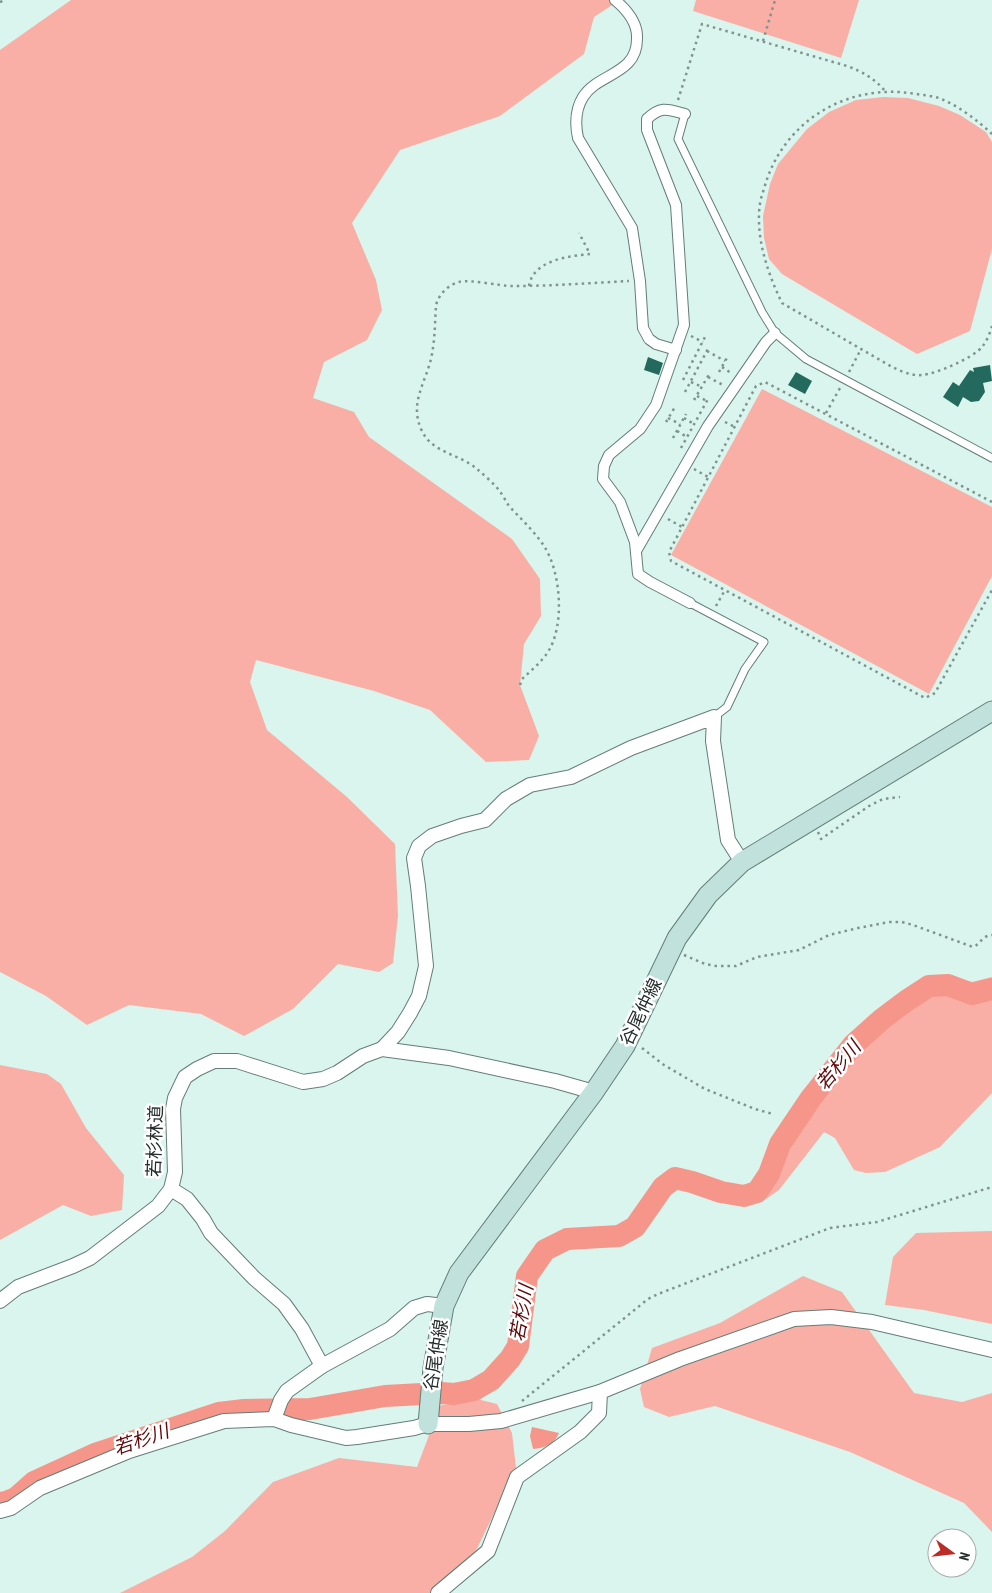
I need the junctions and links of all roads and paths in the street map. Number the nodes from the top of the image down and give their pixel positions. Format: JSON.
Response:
{"nodes":[{"id":1,"x":5,"y":0,"type":"edge"},
{"id":2,"x":616,"y":0,"type":"edge"},
{"id":3,"x":775,"y":0,"type":"edge"},
{"id":4,"x":0,"y":2,"type":"edge"},
{"id":5,"x":763,"y":41,"type":"junction"},
{"id":6,"x":886,"y":92,"type":"junction"},
{"id":7,"x":680,"y":112,"type":"junction"},
{"id":8,"x":992,"y":134,"type":"edge"},
{"id":9,"x":579,"y":233,"type":"dead end"},
{"id":10,"x":640,"y":282,"type":"junction"},
{"id":11,"x":529,"y":286,"type":"junction"},
{"id":12,"x":992,"y":326,"type":"edge"},
{"id":13,"x":775,"y":333,"type":"junction"},
{"id":14,"x":705,"y":337,"type":"dead end"},
{"id":15,"x":710,"y":347,"type":"dead end"},
{"id":16,"x":676,"y":350,"type":"junction"},
{"id":17,"x":707,"y":351,"type":"junction"},
{"id":18,"x":728,"y":356,"type":"dead end"},
{"id":19,"x":725,"y":361,"type":"junction"},
{"id":20,"x":692,"y":362,"type":"junction"},
{"id":21,"x":699,"y":366,"type":"junction"},
{"id":22,"x":722,"y":367,"type":"junction"},
{"id":23,"x":719,"y":372,"type":"dead end"},
{"id":24,"x":710,"y":373,"type":"dead end"},
{"id":25,"x":732,"y":373,"type":"dead end"},
{"id":26,"x":708,"y":377,"type":"junction"},
{"id":27,"x":683,"y":380,"type":"dead end"},
{"id":28,"x":691,"y":382,"type":"junction"},
{"id":29,"x":724,"y":386,"type":"dead end"},
{"id":30,"x":702,"y":387,"type":"junction"},
{"id":31,"x":685,"y":392,"type":"dead end"},
{"id":32,"x":697,"y":396,"type":"junction"},
{"id":33,"x":694,"y":400,"type":"dead end"},
{"id":34,"x":675,"y":407,"type":"dead end"},
{"id":35,"x":665,"y":408,"type":"dead end"},
{"id":36,"x":672,"y":412,"type":"junction"},
{"id":37,"x":686,"y":414,"type":"dead end"},
{"id":38,"x":684,"y":418,"type":"junction"},
{"id":39,"x":680,"y":424,"type":"junction"},
{"id":40,"x":694,"y":424,"type":"junction"},
{"id":41,"x":677,"y":431,"type":"junction"},
{"id":42,"x":687,"y":436,"type":"junction"},
{"id":43,"x":673,"y":438,"type":"dead end"},
{"id":44,"x":681,"y":448,"type":"dead end"},
{"id":45,"x":992,"y":458,"type":"edge"},
{"id":46,"x":992,"y":502,"type":"edge"},
{"id":47,"x":657,"y":513,"type":"junction"},
{"id":48,"x":682,"y":527,"type":"junction"},
{"id":49,"x":636,"y":553,"type":"junction"},
{"id":50,"x":724,"y":590,"type":"junction"},
{"id":51,"x":992,"y":590,"type":"edge"},
{"id":52,"x":690,"y":603,"type":"joint"},
{"id":53,"x":712,"y":615,"type":"junction"},
{"id":54,"x":520,"y":685,"type":"dead end"},
{"id":55,"x":992,"y":711,"type":"edge"},
{"id":56,"x":714,"y":718,"type":"junction"},
{"id":57,"x":900,"y":797,"type":"dead end"},
{"id":58,"x":811,"y":820,"type":"junction"},
{"id":59,"x":742,"y":862,"type":"junction"},
{"id":60,"x":992,"y":935,"type":"edge"},
{"id":61,"x":671,"y":949,"type":"junction"},
{"id":62,"x":629,"y":1037,"type":"junction"},
{"id":63,"x":382,"y":1049,"type":"junction"},
{"id":64,"x":594,"y":1092,"type":"junction"},
{"id":65,"x":774,"y":1114,"type":"dead end"},
{"id":66,"x":992,"y":1187,"type":"edge"},
{"id":67,"x":171,"y":1189,"type":"junction"},
{"id":68,"x":0,"y":1301,"type":"edge"},
{"id":69,"x":444,"y":1306,"type":"junction"},
{"id":70,"x":992,"y":1350,"type":"edge"},
{"id":71,"x":322,"y":1366,"type":"junction"},
{"id":72,"x":600,"y":1392,"type":"junction"},
{"id":73,"x":428,"y":1417,"type":"junction"},
{"id":74,"x":274,"y":1418,"type":"junction"},
{"id":75,"x":507,"y":1419,"type":"junction"},
{"id":76,"x":0,"y":1511,"type":"edge"},
{"id":77,"x":438,"y":1593,"type":"edge"}],
"edges":[{"from":1,"to":4,"type":"path"},
{"from":2,"to":10,"type":"street"},
{"from":3,"to":5,"type":"path"},
{"from":5,"to":6,"type":"path"},
{"from":5,"to":7,"type":"path"},
{"from":6,"to":8,"type":"path"},
{"from":6,"to":12,"type":"path"},
{"from":7,"to":13,"type":"lane"},
{"from":7,"to":16,"type":"street"},
{"from":9,"to":11,"type":"path"},
{"from":10,"to":11,"type":"path"},
{"from":10,"to":16,"type":"street"},
{"from":11,"to":54,"type":"path"},
{"from":13,"to":45,"type":"lane"},
{"from":13,"to":47,"type":"street"},
{"from":14,"to":20,"type":"path"},
{"from":15,"to":17,"type":"path"},
{"from":16,"to":49,"type":"street"},
{"from":17,"to":19,"type":"path"},
{"from":17,"to":21,"type":"path"},
{"from":18,"to":19,"type":"path"},
{"from":19,"to":22,"type":"path"},
{"from":20,"to":21,"type":"path"},
{"from":20,"to":27,"type":"path"},
{"from":21,"to":28,"type":"path"},
{"from":22,"to":23,"type":"path"},
{"from":22,"to":25,"type":"path"},
{"from":24,"to":26,"type":"path"},
{"from":26,"to":29,"type":"path"},
{"from":26,"to":30,"type":"path"},
{"from":28,"to":30,"type":"path"},
{"from":28,"to":31,"type":"path"},
{"from":30,"to":32,"type":"path"},
{"from":32,"to":33,"type":"path"},
{"from":32,"to":40,"type":"path"},
{"from":34,"to":36,"type":"path"},
{"from":35,"to":36,"type":"path"},
{"from":36,"to":39,"type":"path"},
{"from":37,"to":38,"type":"path"},
{"from":38,"to":39,"type":"path"},
{"from":38,"to":40,"type":"path"},
{"from":39,"to":41,"type":"path"},
{"from":40,"to":42,"type":"path"},
{"from":41,"to":42,"type":"path"},
{"from":41,"to":43,"type":"path"},
{"from":42,"to":44,"type":"path"},
{"from":46,"to":48,"type":"path"},
{"from":47,"to":48,"type":"path"},
{"from":47,"to":49,"type":"street"},
{"from":48,"to":50,"type":"path"},
{"from":49,"to":52,"type":"street"},
{"from":50,"to":51,"type":"path"},
{"from":50,"to":53,"type":"path"},
{"from":52,"to":53,"type":"lane"},
{"from":53,"to":56,"type":"lane"},
{"from":55,"to":58,"type":"main road","name":"谷尾仲線"},
{"from":56,"to":59,"type":"street"},
{"from":56,"to":63,"type":"street"},
{"from":57,"to":58,"type":"path"},
{"from":58,"to":59,"type":"main road","name":"谷尾仲線"},
{"from":59,"to":61,"type":"main road","name":"谷尾仲線"},
{"from":60,"to":61,"type":"path"},
{"from":61,"to":62,"type":"main road","name":"谷尾仲線"},
{"from":62,"to":64,"type":"main road","name":"谷尾仲線"},
{"from":62,"to":65,"type":"path"},
{"from":63,"to":64,"type":"street"},
{"from":63,"to":67,"type":"street","name":"若杉林道"},
{"from":64,"to":69,"type":"main road","name":"谷尾仲線"},
{"from":66,"to":75,"type":"path"},
{"from":67,"to":68,"type":"street","name":"若杉林道"},
{"from":67,"to":71,"type":"street"},
{"from":69,"to":71,"type":"street"},
{"from":69,"to":73,"type":"main road","name":"谷尾仲線"},
{"from":70,"to":72,"type":"street"},
{"from":71,"to":74,"type":"street"},
{"from":72,"to":75,"type":"street"},
{"from":72,"to":77,"type":"street"},
{"from":73,"to":74,"type":"street"},
{"from":73,"to":75,"type":"street"},
{"from":74,"to":76,"type":"street"}]}
